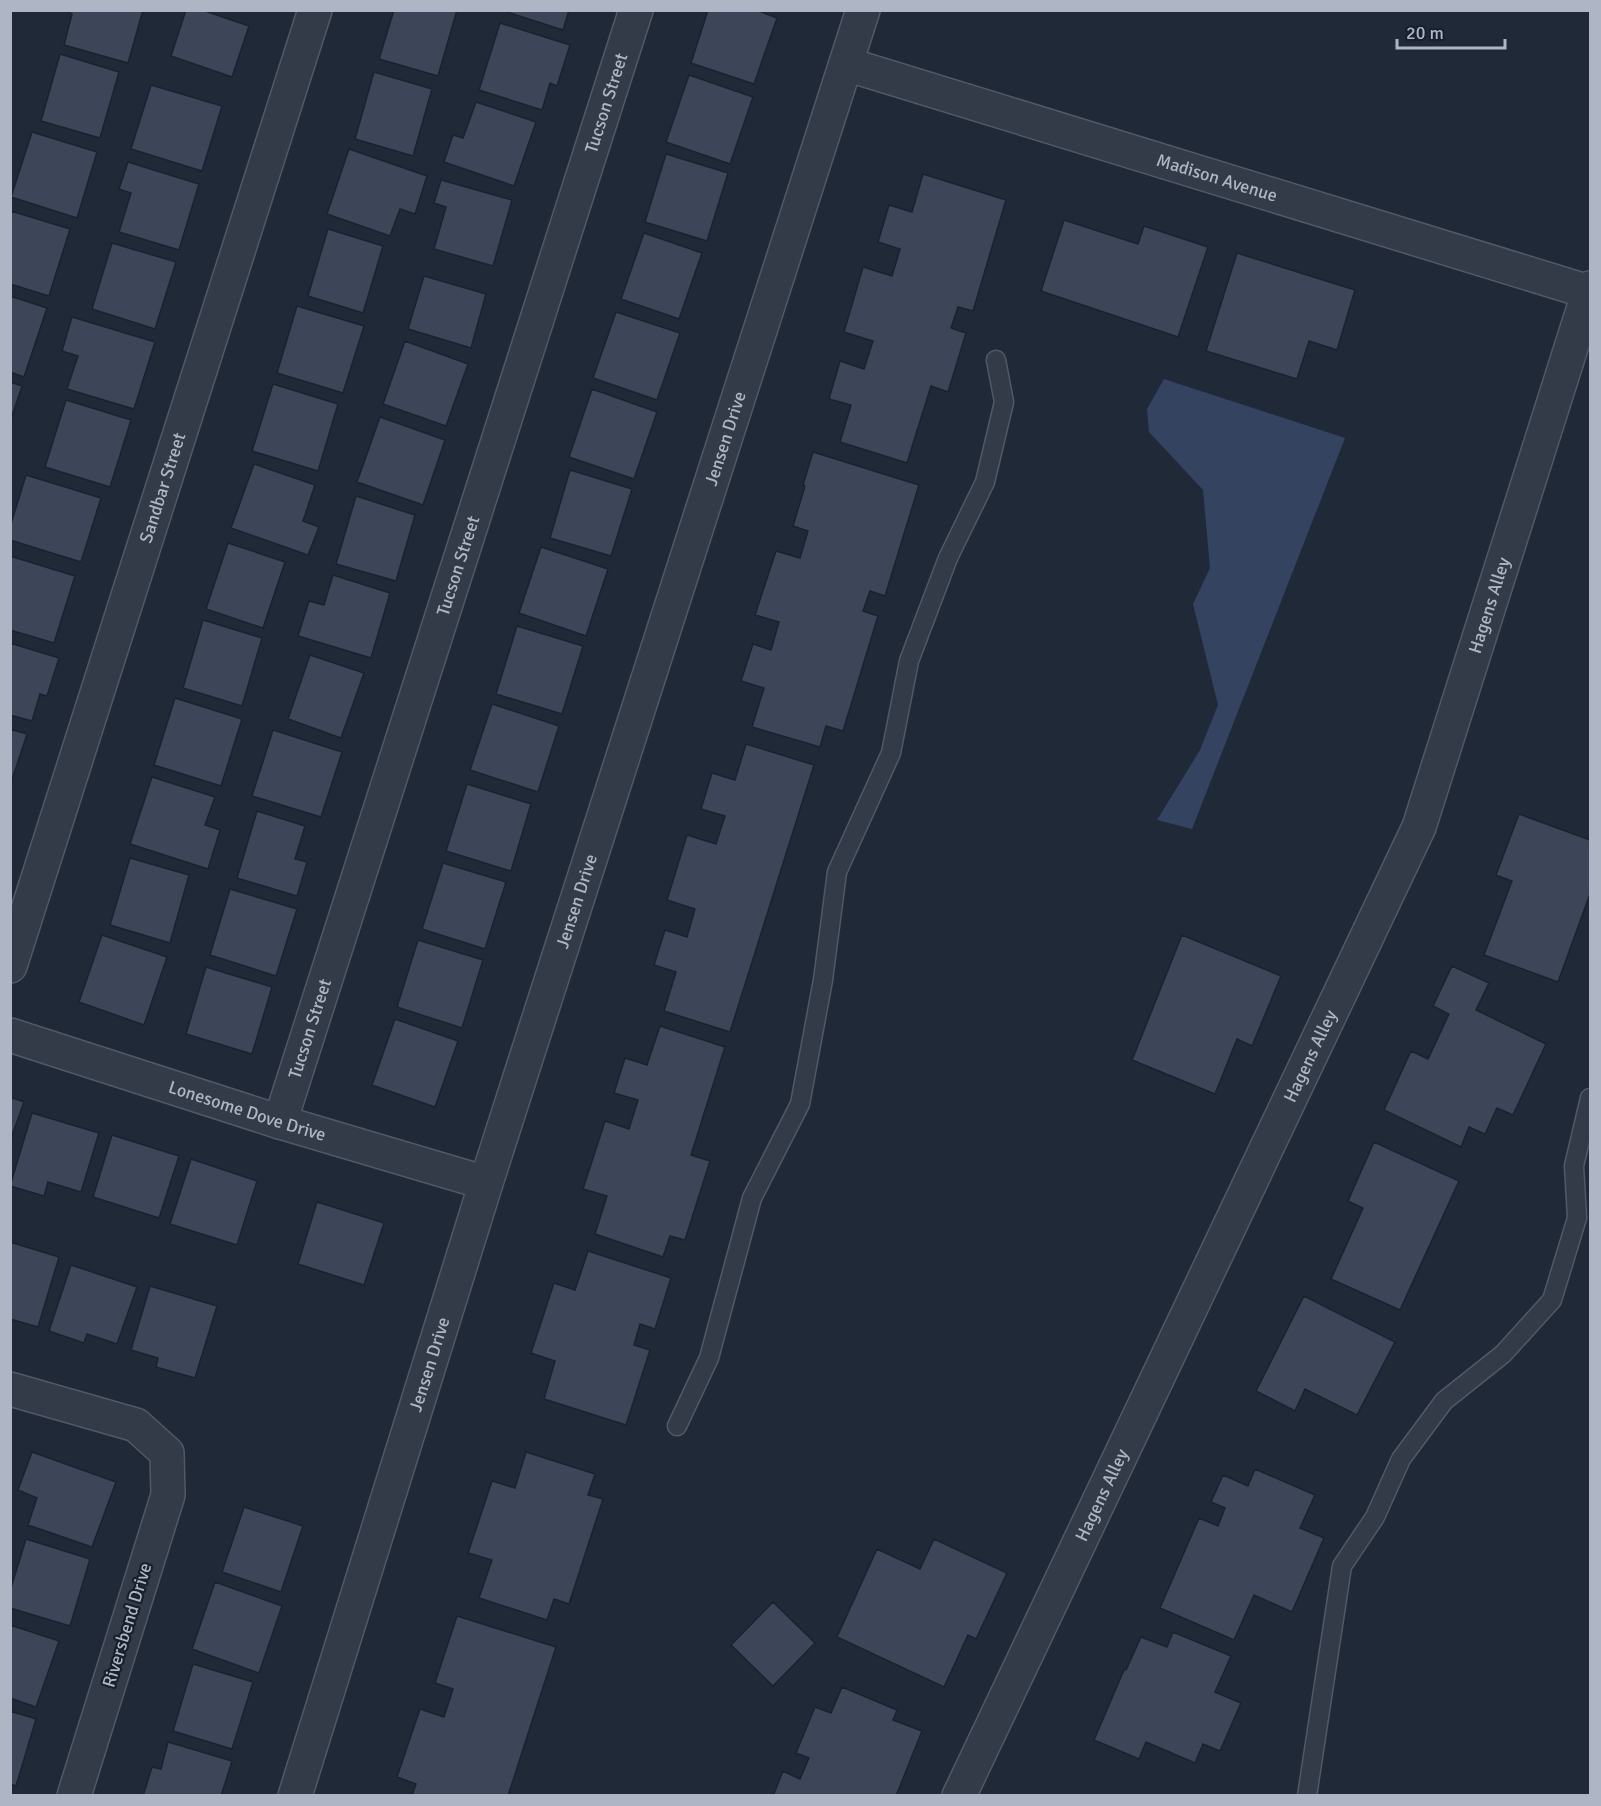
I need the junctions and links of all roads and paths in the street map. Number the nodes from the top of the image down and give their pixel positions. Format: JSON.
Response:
{"nodes":[{"id":1,"x":315,"y":10,"type":"edge"},
{"id":2,"x":636,"y":10,"type":"edge"},
{"id":3,"x":863,"y":10,"type":"edge"},
{"id":4,"x":846,"y":64,"type":"junction"},
{"id":5,"x":1590,"y":290,"type":"edge"},
{"id":6,"x":996,"y":360,"type":"dead end"},
{"id":7,"x":10,"y":966,"type":"edge"},
{"id":8,"x":10,"y":1035,"type":"edge"},
{"id":9,"x":1590,"y":1098,"type":"edge"},
{"id":10,"x":280,"y":1122,"type":"junction"},
{"id":11,"x":486,"y":1183,"type":"junction"},
{"id":12,"x":10,"y":1389,"type":"edge"},
{"id":13,"x":676,"y":1426,"type":"dead end"},
{"id":14,"x":74,"y":1796,"type":"edge"},
{"id":15,"x":295,"y":1796,"type":"edge"},
{"id":16,"x":959,"y":1796,"type":"edge"},
{"id":17,"x":1307,"y":1796,"type":"edge"}],
"edges":[{"from":1,"to":7,"type":"street","name":"Sandbar Street"},
{"from":2,"to":10,"type":"street","name":"Tucson Street"},
{"from":3,"to":4,"type":"street","name":"Jensen Drive"},
{"from":4,"to":5,"type":"street","name":"Madison Avenue"},
{"from":4,"to":11,"type":"street","name":"Jensen Drive"},
{"from":5,"to":16,"type":"street","name":"Hagens Alley"},
{"from":6,"to":13,"type":"lane"},
{"from":8,"to":10,"type":"street","name":"Lonesome Dove Drive"},
{"from":9,"to":17,"type":"lane"},
{"from":10,"to":11,"type":"street","name":"Lonesome Dove Drive"},
{"from":11,"to":15,"type":"street","name":"Jensen Drive"},
{"from":12,"to":14,"type":"street","name":"Riversbend Drive"}]}
